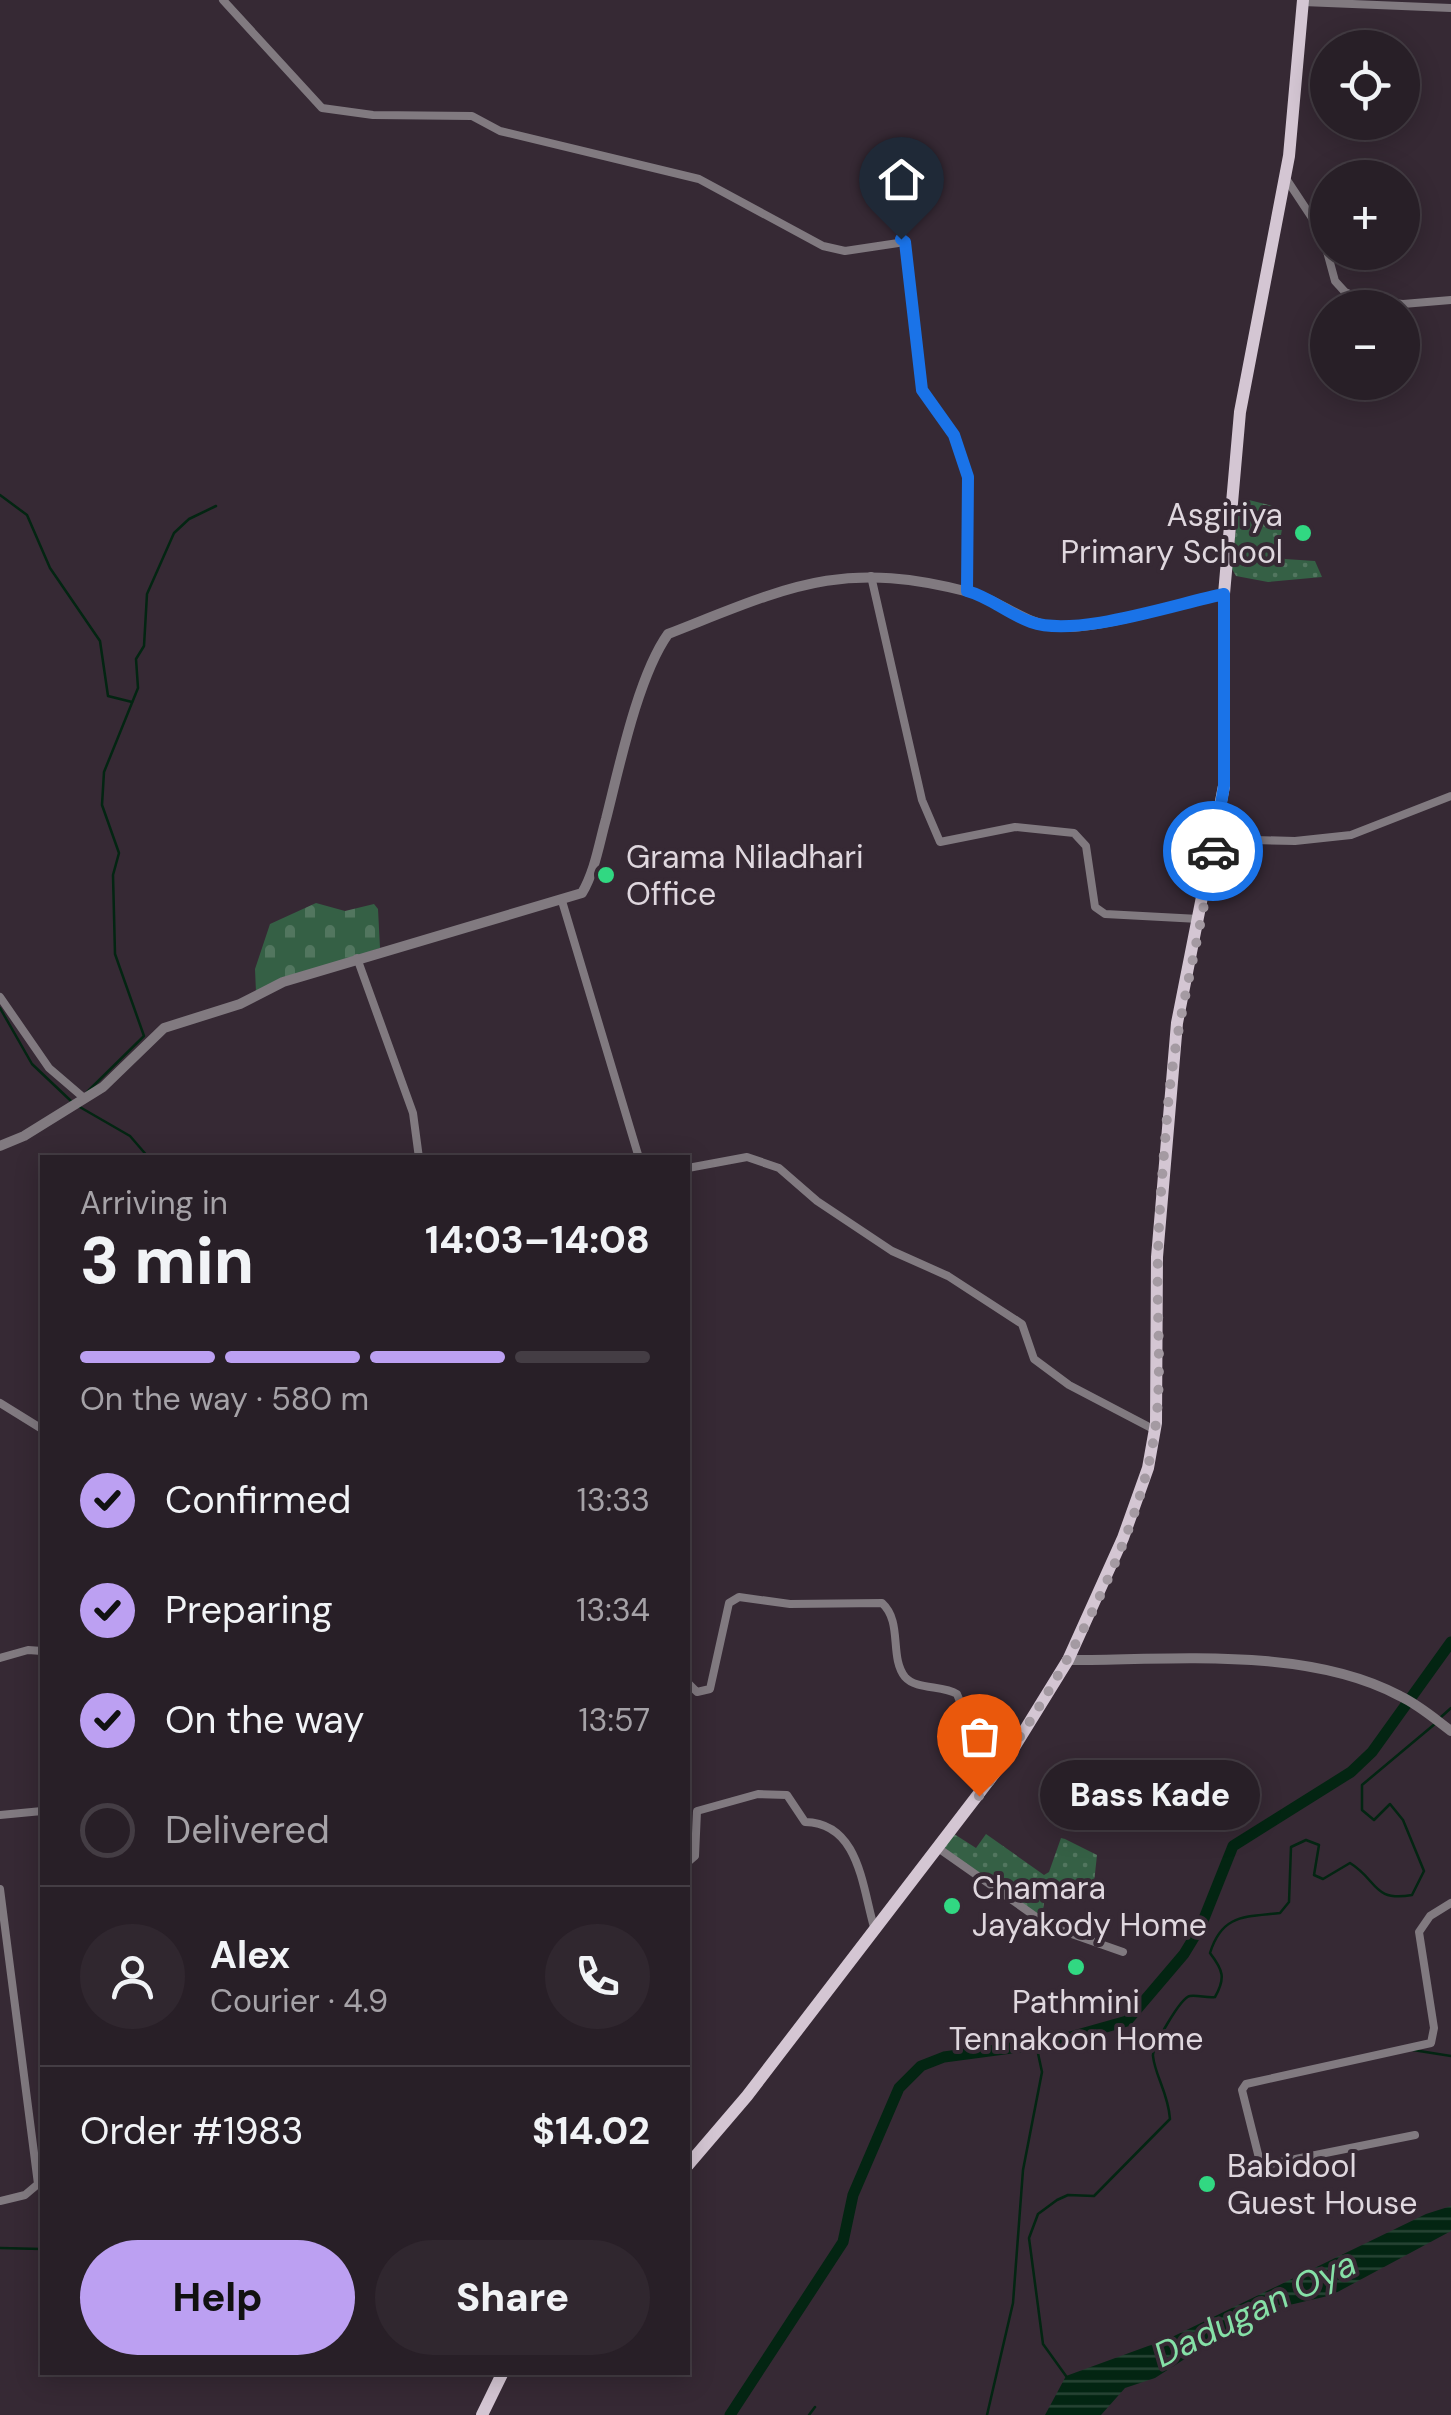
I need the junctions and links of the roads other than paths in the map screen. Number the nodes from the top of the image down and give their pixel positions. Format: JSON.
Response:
{"nodes":[{"id":1,"x":223,"y":0,"type":"edge"},
{"id":2,"x":1303,"y":1,"type":"edge"},
{"id":3,"x":1451,"y":8,"type":"edge"},
{"id":4,"x":1286,"y":177,"type":"junction"},
{"id":5,"x":1451,"y":300,"type":"edge"},
{"id":6,"x":871,"y":576,"type":"junction"},
{"id":7,"x":967,"y":591,"type":"junction"},
{"id":8,"x":1224,"y":594,"type":"junction"},
{"id":9,"x":1451,"y":796,"type":"edge"},
{"id":10,"x":1215,"y":838,"type":"junction"},
{"id":11,"x":562,"y":901,"type":"junction"},
{"id":12,"x":1200,"y":918,"type":"junction"},
{"id":13,"x":357,"y":958,"type":"junction"},
{"id":14,"x":0,"y":998,"type":"edge"},
{"id":15,"x":84,"y":1098,"type":"junction"},
{"id":16,"x":0,"y":1146,"type":"edge"},
{"id":17,"x":419,"y":1155,"type":"edge"},
{"id":18,"x":639,"y":1155,"type":"edge"},
{"id":19,"x":690,"y":1168,"type":"edge"},
{"id":20,"x":0,"y":1403,"type":"edge"},
{"id":21,"x":40,"y":1428,"type":"edge"},
{"id":22,"x":1155,"y":1430,"type":"junction"},
{"id":23,"x":40,"y":1651,"type":"edge"},
{"id":24,"x":0,"y":1658,"type":"edge"},
{"id":25,"x":1068,"y":1660,"type":"junction"},
{"id":26,"x":690,"y":1685,"type":"edge"},
{"id":27,"x":1451,"y":1730,"type":"edge"},
{"id":28,"x":991,"y":1780,"type":"junction"},
{"id":29,"x":40,"y":1811,"type":"edge"},
{"id":30,"x":0,"y":1815,"type":"edge"},
{"id":31,"x":938,"y":1848,"type":"junction"},
{"id":32,"x":690,"y":1860,"type":"edge"},
{"id":33,"x":0,"y":1889,"type":"edge"},
{"id":34,"x":1451,"y":1903,"type":"edge"},
{"id":35,"x":874,"y":1927,"type":"junction"},
{"id":36,"x":1123,"y":1952,"type":"dead end"},
{"id":37,"x":1414,"y":2135,"type":"dead end"},
{"id":38,"x":690,"y":2163,"type":"edge"},
{"id":39,"x":0,"y":2201,"type":"edge"},
{"id":40,"x":502,"y":2375,"type":"edge"},
{"id":41,"x":482,"y":2415,"type":"edge"}],
"edges":[{"from":1,"to":7,"type":"street"},
{"from":2,"to":3,"type":"street"},
{"from":2,"to":4,"type":"main road"},
{"from":4,"to":5,"type":"street"},
{"from":4,"to":8,"type":"main road"},
{"from":6,"to":7,"type":"street"},
{"from":6,"to":11,"type":"street"},
{"from":6,"to":12,"type":"street"},
{"from":7,"to":8,"type":"street"},
{"from":8,"to":10,"type":"main road"},
{"from":9,"to":10,"type":"street"},
{"from":10,"to":12,"type":"main road"},
{"from":11,"to":13,"type":"street"},
{"from":11,"to":18,"type":"street"},
{"from":12,"to":22,"type":"main road"},
{"from":13,"to":15,"type":"street"},
{"from":13,"to":17,"type":"street"},
{"from":14,"to":15,"type":"street"},
{"from":15,"to":16,"type":"street"},
{"from":19,"to":22,"type":"street"},
{"from":20,"to":21,"type":"street"},
{"from":22,"to":25,"type":"main road"},
{"from":23,"to":24,"type":"street"},
{"from":25,"to":27,"type":"street"},
{"from":25,"to":28,"type":"main road"},
{"from":26,"to":28,"type":"street"},
{"from":28,"to":31,"type":"main road"},
{"from":29,"to":30,"type":"street"},
{"from":31,"to":35,"type":"main road"},
{"from":31,"to":36,"type":"street"},
{"from":32,"to":35,"type":"street"},
{"from":33,"to":39,"type":"street"},
{"from":34,"to":37,"type":"street"},
{"from":35,"to":38,"type":"main road"},
{"from":40,"to":41,"type":"main road"}]}
